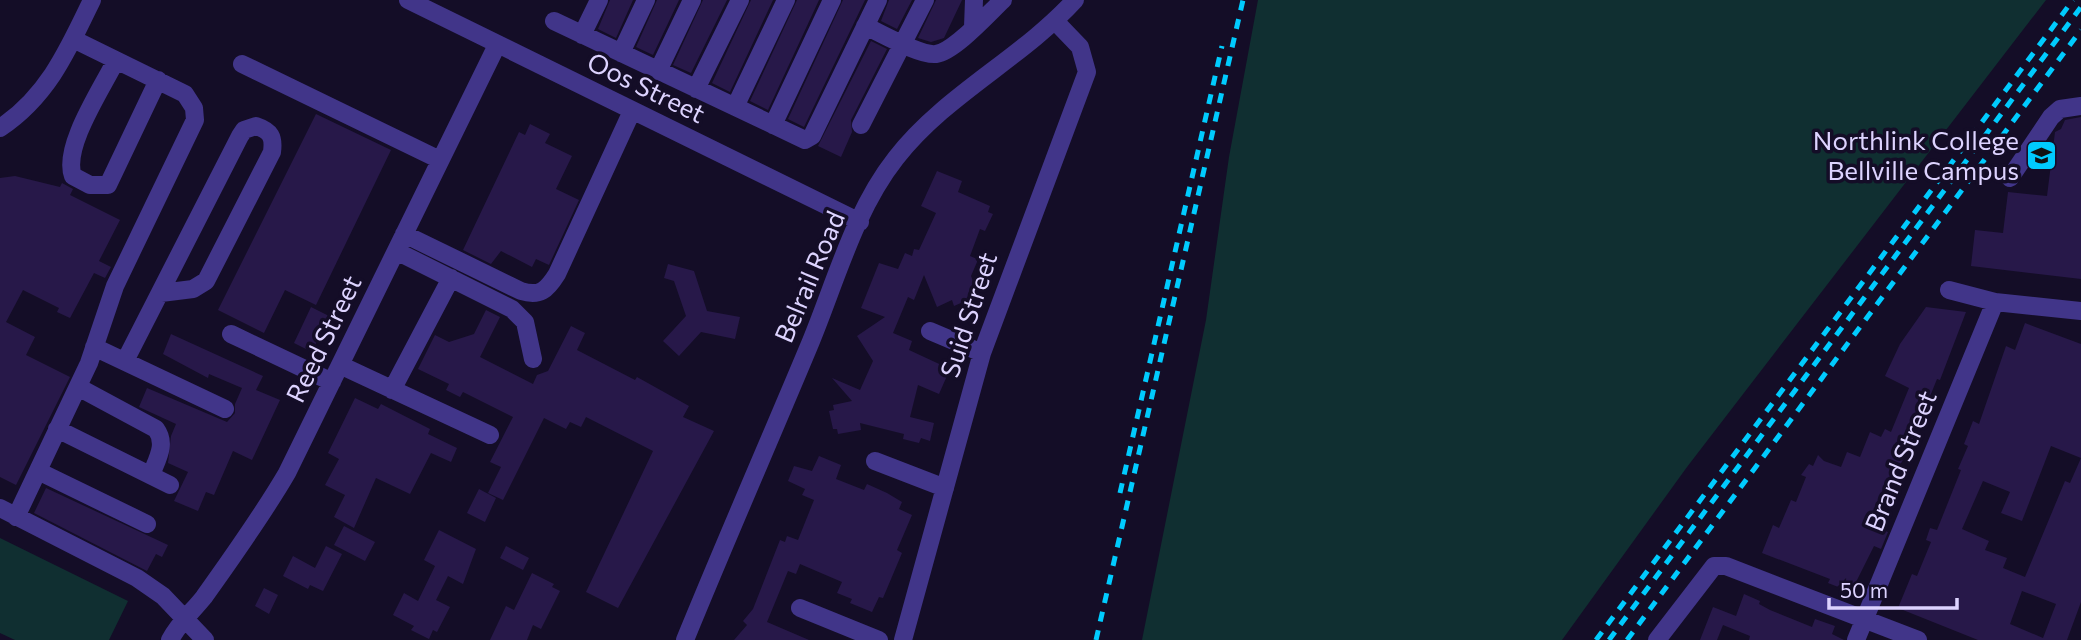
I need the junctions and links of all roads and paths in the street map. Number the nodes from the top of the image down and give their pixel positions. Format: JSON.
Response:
{"nodes":[{"id":1,"x":92,"y":0,"type":"edge"},
{"id":2,"x":408,"y":0,"type":"edge"},
{"id":3,"x":599,"y":0,"type":"edge"},
{"id":4,"x":646,"y":0,"type":"edge"},
{"id":5,"x":692,"y":0,"type":"edge"},
{"id":6,"x":740,"y":0,"type":"edge"},
{"id":7,"x":786,"y":0,"type":"edge"},
{"id":8,"x":832,"y":0,"type":"edge"},
{"id":9,"x":878,"y":0,"type":"edge"},
{"id":10,"x":925,"y":0,"type":"edge"},
{"id":11,"x":974,"y":0,"type":"edge"},
{"id":12,"x":1003,"y":0,"type":"edge"},
{"id":13,"x":1075,"y":0,"type":"edge"},
{"id":14,"x":554,"y":21,"type":"dead end"},
{"id":15,"x":1055,"y":21,"type":"junction"},
{"id":16,"x":865,"y":26,"type":"junction"},
{"id":17,"x":973,"y":27,"type":"junction"},
{"id":18,"x":582,"y":35,"type":"junction"},
{"id":19,"x":73,"y":39,"type":"junction"},
{"id":20,"x":903,"y":43,"type":"junction"},
{"id":21,"x":497,"y":45,"type":"junction"},
{"id":22,"x":621,"y":53,"type":"junction"},
{"id":23,"x":116,"y":60,"type":"junction"},
{"id":24,"x":242,"y":64,"type":"dead end"},
{"id":25,"x":658,"y":71,"type":"junction"},
{"id":26,"x":158,"y":80,"type":"junction"},
{"id":27,"x":696,"y":89,"type":"junction"},
{"id":28,"x":2081,"y":106,"type":"edge"},
{"id":29,"x":735,"y":107,"type":"junction"},
{"id":30,"x":632,"y":110,"type":"junction"},
{"id":31,"x":773,"y":125,"type":"junction"},
{"id":32,"x":862,"y":125,"type":"dead end"},
{"id":33,"x":0,"y":128,"type":"edge"},
{"id":34,"x":440,"y":160,"type":"junction"},
{"id":35,"x":2010,"y":178,"type":"dead end"},
{"id":36,"x":860,"y":222,"type":"junction"},
{"id":37,"x":404,"y":234,"type":"junction"},
{"id":38,"x":396,"y":251,"type":"junction"},
{"id":39,"x":451,"y":278,"type":"junction"},
{"id":40,"x":1949,"y":290,"type":"dead end"},
{"id":41,"x":161,"y":293,"type":"junction"},
{"id":42,"x":1995,"y":302,"type":"junction"},
{"id":43,"x":2081,"y":311,"type":"edge"},
{"id":44,"x":929,"y":331,"type":"dead end"},
{"id":45,"x":231,"y":334,"type":"dead end"},
{"id":46,"x":94,"y":347,"type":"junction"},
{"id":47,"x":982,"y":353,"type":"junction"},
{"id":48,"x":533,"y":359,"type":"dead end"},
{"id":49,"x":125,"y":362,"type":"junction"},
{"id":50,"x":336,"y":374,"type":"junction"},
{"id":51,"x":78,"y":387,"type":"junction"},
{"id":52,"x":392,"y":390,"type":"junction"},
{"id":53,"x":225,"y":409,"type":"dead end"},
{"id":54,"x":57,"y":429,"type":"junction"},
{"id":55,"x":490,"y":435,"type":"dead end"},
{"id":56,"x":875,"y":461,"type":"dead end"},
{"id":57,"x":38,"y":471,"type":"junction"},
{"id":58,"x":151,"y":475,"type":"junction"},
{"id":59,"x":170,"y":485,"type":"dead end"},
{"id":60,"x":945,"y":488,"type":"junction"},
{"id":61,"x":0,"y":508,"type":"edge"},
{"id":62,"x":16,"y":517,"type":"junction"},
{"id":63,"x":147,"y":524,"type":"dead end"},
{"id":64,"x":800,"y":608,"type":"dead end"},
{"id":65,"x":1865,"y":617,"type":"junction"},
{"id":66,"x":185,"y":618,"type":"junction"},
{"id":67,"x":170,"y":640,"type":"edge"},
{"id":68,"x":205,"y":640,"type":"edge"},
{"id":69,"x":685,"y":640,"type":"edge"},
{"id":70,"x":879,"y":640,"type":"edge"},
{"id":71,"x":904,"y":640,"type":"edge"},
{"id":72,"x":1657,"y":640,"type":"edge"},
{"id":73,"x":1856,"y":640,"type":"edge"},
{"id":74,"x":1918,"y":640,"type":"edge"}],
"edges":[{"from":1,"to":19,"type":"street"},
{"from":2,"to":21,"type":"street","name":"Oos Street"},
{"from":3,"to":18,"type":"street"},
{"from":4,"to":22,"type":"street"},
{"from":5,"to":25,"type":"street"},
{"from":6,"to":27,"type":"street"},
{"from":7,"to":29,"type":"street"},
{"from":8,"to":31,"type":"street"},
{"from":9,"to":16,"type":"street"},
{"from":10,"to":20,"type":"street"},
{"from":11,"to":17,"type":"street"},
{"from":12,"to":17,"type":"street"},
{"from":13,"to":15,"type":"street","name":"Belrail Road"},
{"from":14,"to":18,"type":"street"},
{"from":15,"to":36,"type":"street","name":"Belrail Road"},
{"from":15,"to":47,"type":"street","name":"Suid Street"},
{"from":16,"to":20,"type":"street"},
{"from":16,"to":31,"type":"street"},
{"from":17,"to":20,"type":"street"},
{"from":18,"to":22,"type":"street"},
{"from":19,"to":23,"type":"street"},
{"from":19,"to":33,"type":"street"},
{"from":20,"to":32,"type":"street"},
{"from":21,"to":30,"type":"street","name":"Oos Street"},
{"from":21,"to":34,"type":"street","name":"Reed Street"},
{"from":22,"to":25,"type":"street"},
{"from":23,"to":26,"type":"street"},
{"from":23,"to":26,"type":"street"},
{"from":24,"to":34,"type":"street"},
{"from":25,"to":27,"type":"street"},
{"from":26,"to":46,"type":"street"},
{"from":27,"to":29,"type":"street"},
{"from":28,"to":35,"type":"street"},
{"from":29,"to":31,"type":"street"},
{"from":30,"to":36,"type":"street","name":"Oos Street"},
{"from":30,"to":37,"type":"street"},
{"from":34,"to":37,"type":"street","name":"Reed Street"},
{"from":36,"to":69,"type":"street","name":"Belrail Road"},
{"from":37,"to":38,"type":"street","name":"Reed Street"},
{"from":38,"to":39,"type":"street"},
{"from":38,"to":50,"type":"street","name":"Reed Street"},
{"from":39,"to":48,"type":"street"},
{"from":39,"to":52,"type":"street"},
{"from":40,"to":42,"type":"street"},
{"from":41,"to":41,"type":"street"},
{"from":41,"to":49,"type":"street"},
{"from":42,"to":43,"type":"street"},
{"from":42,"to":65,"type":"street","name":"Brand Street"},
{"from":44,"to":47,"type":"street"},
{"from":45,"to":50,"type":"street"},
{"from":46,"to":49,"type":"street"},
{"from":46,"to":51,"type":"street"},
{"from":47,"to":60,"type":"street","name":"Suid Street"},
{"from":49,"to":53,"type":"street"},
{"from":50,"to":52,"type":"street"},
{"from":50,"to":66,"type":"street","name":"Reed Street"},
{"from":51,"to":54,"type":"street"},
{"from":51,"to":58,"type":"street"},
{"from":52,"to":55,"type":"street"},
{"from":54,"to":57,"type":"street"},
{"from":54,"to":58,"type":"street"},
{"from":56,"to":60,"type":"street"},
{"from":57,"to":62,"type":"street"},
{"from":57,"to":63,"type":"street"},
{"from":58,"to":59,"type":"street"},
{"from":60,"to":71,"type":"street","name":"Suid Street"},
{"from":61,"to":62,"type":"street"},
{"from":62,"to":66,"type":"street"},
{"from":64,"to":70,"type":"street"},
{"from":65,"to":72,"type":"street"},
{"from":65,"to":73,"type":"street","name":"Brand Street"},
{"from":65,"to":74,"type":"street"},
{"from":66,"to":67,"type":"street","name":"Reed Street"},
{"from":66,"to":68,"type":"street"}]}
